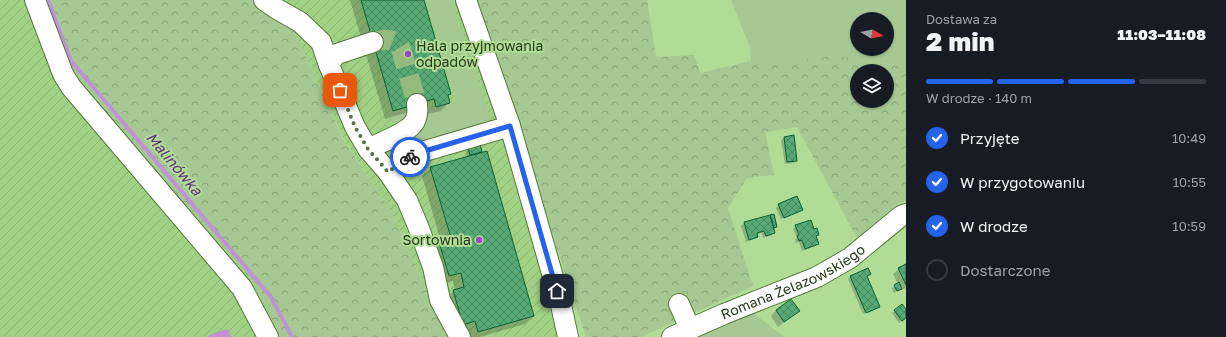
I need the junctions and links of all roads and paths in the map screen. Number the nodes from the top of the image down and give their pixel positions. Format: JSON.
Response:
{"nodes":[{"id":1,"x":35,"y":0,"type":"edge"},
{"id":2,"x":264,"y":0,"type":"edge"},
{"id":3,"x":466,"y":0,"type":"edge"},
{"id":4,"x":373,"y":42,"type":"tunnel mouth"},
{"id":5,"x":329,"y":65,"type":"junction"},
{"id":6,"x":417,"y":104,"type":"tunnel mouth"},
{"id":7,"x":510,"y":126,"type":"junction"},
{"id":8,"x":368,"y":149,"type":"junction"},
{"id":9,"x":388,"y":172,"type":"junction"},
{"id":10,"x":906,"y":214,"type":"edge"},
{"id":11,"x":679,"y":304,"type":"dead end"},
{"id":12,"x":690,"y":329,"type":"junction"},
{"id":13,"x":268,"y":337,"type":"edge"},
{"id":14,"x":460,"y":337,"type":"edge"},
{"id":15,"x":568,"y":337,"type":"edge"},
{"id":16,"x":672,"y":337,"type":"edge"}],
"edges":[{"from":1,"to":13,"type":"street"},
{"from":2,"to":5,"type":"street"},
{"from":3,"to":7,"type":"street"},
{"from":4,"to":5,"type":"street"},
{"from":5,"to":8,"type":"street"},
{"from":6,"to":8,"type":"street"},
{"from":7,"to":9,"type":"street"},
{"from":7,"to":15,"type":"street"},
{"from":8,"to":9,"type":"street"},
{"from":9,"to":14,"type":"street"},
{"from":10,"to":12,"type":"street","name":"Romana Żelazowskiego"},
{"from":11,"to":12,"type":"street"},
{"from":12,"to":16,"type":"street","name":"Romana Żelazowskiego"}]}
